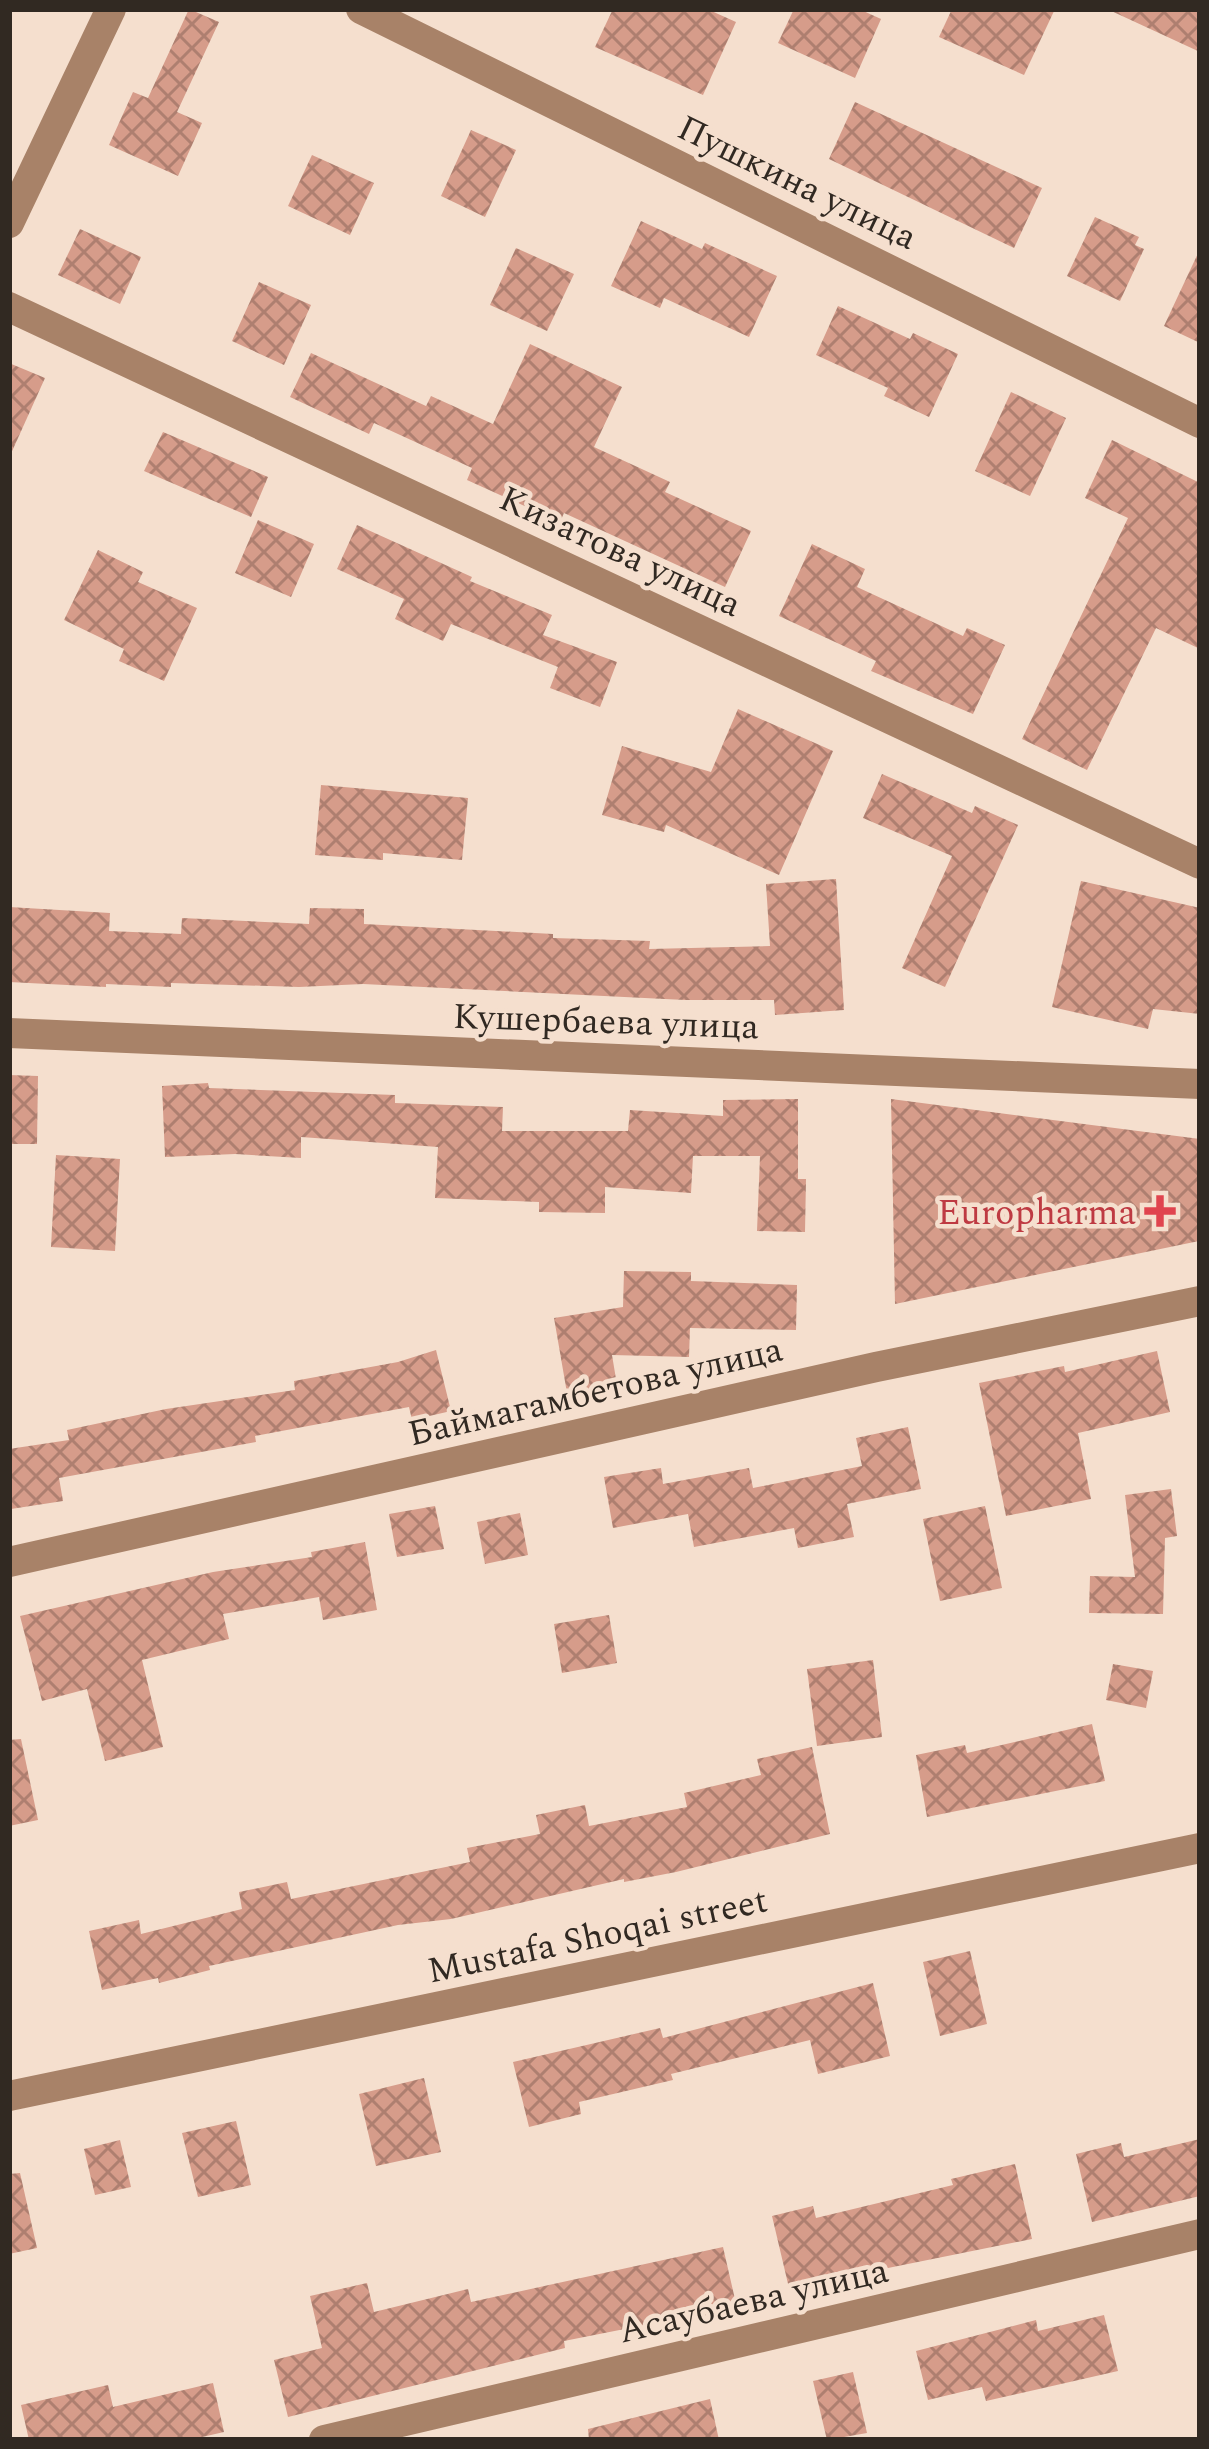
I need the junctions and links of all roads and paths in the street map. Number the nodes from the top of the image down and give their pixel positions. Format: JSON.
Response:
{"nodes":[{"id":1,"x":111,"y":9,"type":"edge"},
{"id":2,"x":361,"y":9,"type":"edge"},
{"id":3,"x":9,"y":224,"type":"edge"},
{"id":4,"x":9,"y":307,"type":"edge"},
{"id":5,"x":1200,"y":423,"type":"edge"},
{"id":6,"x":1200,"y":864,"type":"edge"},
{"id":7,"x":9,"y":1033,"type":"edge"},
{"id":8,"x":1200,"y":1084,"type":"edge"},
{"id":9,"x":1200,"y":1301,"type":"edge"},
{"id":10,"x":9,"y":1562,"type":"edge"},
{"id":11,"x":1200,"y":1848,"type":"edge"},
{"id":12,"x":9,"y":2096,"type":"edge"},
{"id":13,"x":1200,"y":2234,"type":"edge"},
{"id":14,"x":324,"y":2440,"type":"edge"}],
"edges":[{"from":1,"to":3,"type":"street"},
{"from":2,"to":5,"type":"street","name":"Пушкина улица"},
{"from":4,"to":6,"type":"street","name":"Кизатова улица"},
{"from":7,"to":8,"type":"street","name":"Кушербаева улица"},
{"from":9,"to":10,"type":"street","name":"Баймагамбетова улица"},
{"from":11,"to":12,"type":"street","name":"Mustafa Shoqai street"},
{"from":13,"to":14,"type":"street","name":"Асаубаева улица"}]}
